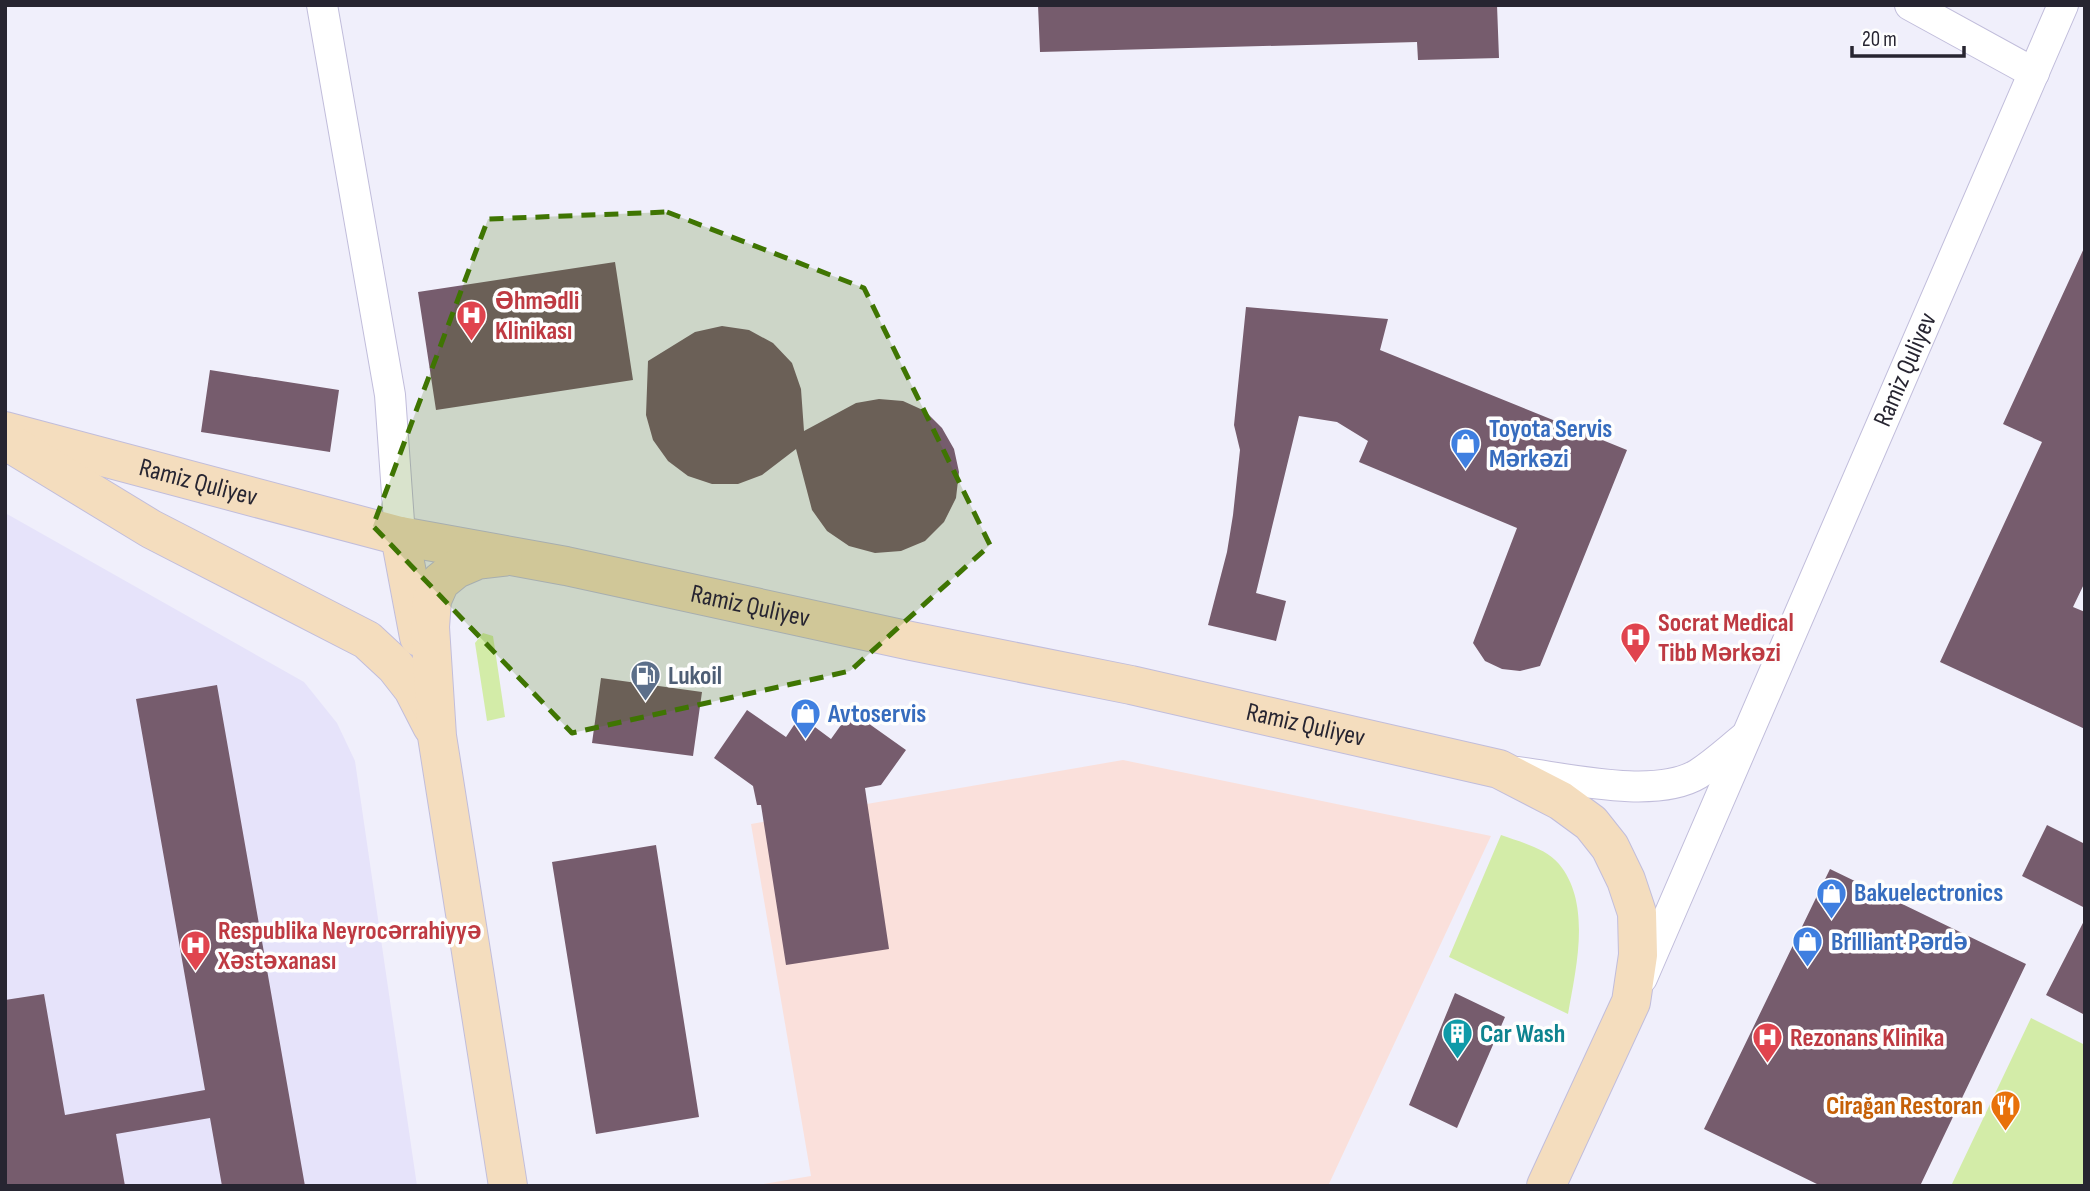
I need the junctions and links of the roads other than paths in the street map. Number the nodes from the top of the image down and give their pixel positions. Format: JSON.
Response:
{"nodes":[{"id":1,"x":322,"y":5,"type":"edge"},
{"id":2,"x":1910,"y":5,"type":"edge"},
{"id":3,"x":2063,"y":5,"type":"edge"},
{"id":4,"x":2034,"y":73,"type":"junction"},
{"id":5,"x":5,"y":431,"type":"edge"},
{"id":6,"x":5,"y":440,"type":"edge"},
{"id":7,"x":400,"y":536,"type":"junction"},
{"id":8,"x":512,"y":556,"type":"junction"},
{"id":9,"x":1748,"y":734,"type":"junction"},
{"id":10,"x":437,"y":736,"type":"junction"},
{"id":11,"x":1499,"y":769,"type":"junction"},
{"id":12,"x":1631,"y":1002,"type":"junction"},
{"id":13,"x":508,"y":1186,"type":"edge"},
{"id":14,"x":1546,"y":1186,"type":"edge"}],
"edges":[{"from":1,"to":7,"type":"street"},
{"from":2,"to":4,"type":"street"},
{"from":3,"to":4,"type":"street","name":"Ramiz Quliyev"},
{"from":4,"to":9,"type":"street","name":"Ramiz Quliyev"},
{"from":5,"to":7,"type":"main road","name":"Ramiz Quliyev"},
{"from":6,"to":10,"type":"main road"},
{"from":7,"to":8,"type":"main road","name":"Ramiz Quliyev"},
{"from":7,"to":10,"type":"main road"},
{"from":8,"to":10,"type":"main road"},
{"from":8,"to":11,"type":"main road","name":"Ramiz Quliyev"},
{"from":9,"to":11,"type":"street"},
{"from":9,"to":12,"type":"street","name":"Ramiz Quliyev"},
{"from":10,"to":13,"type":"main road"},
{"from":11,"to":12,"type":"main road","name":"Ramiz Quliyev"},
{"from":12,"to":14,"type":"main road","name":"Ramiz Quliyev"}]}
